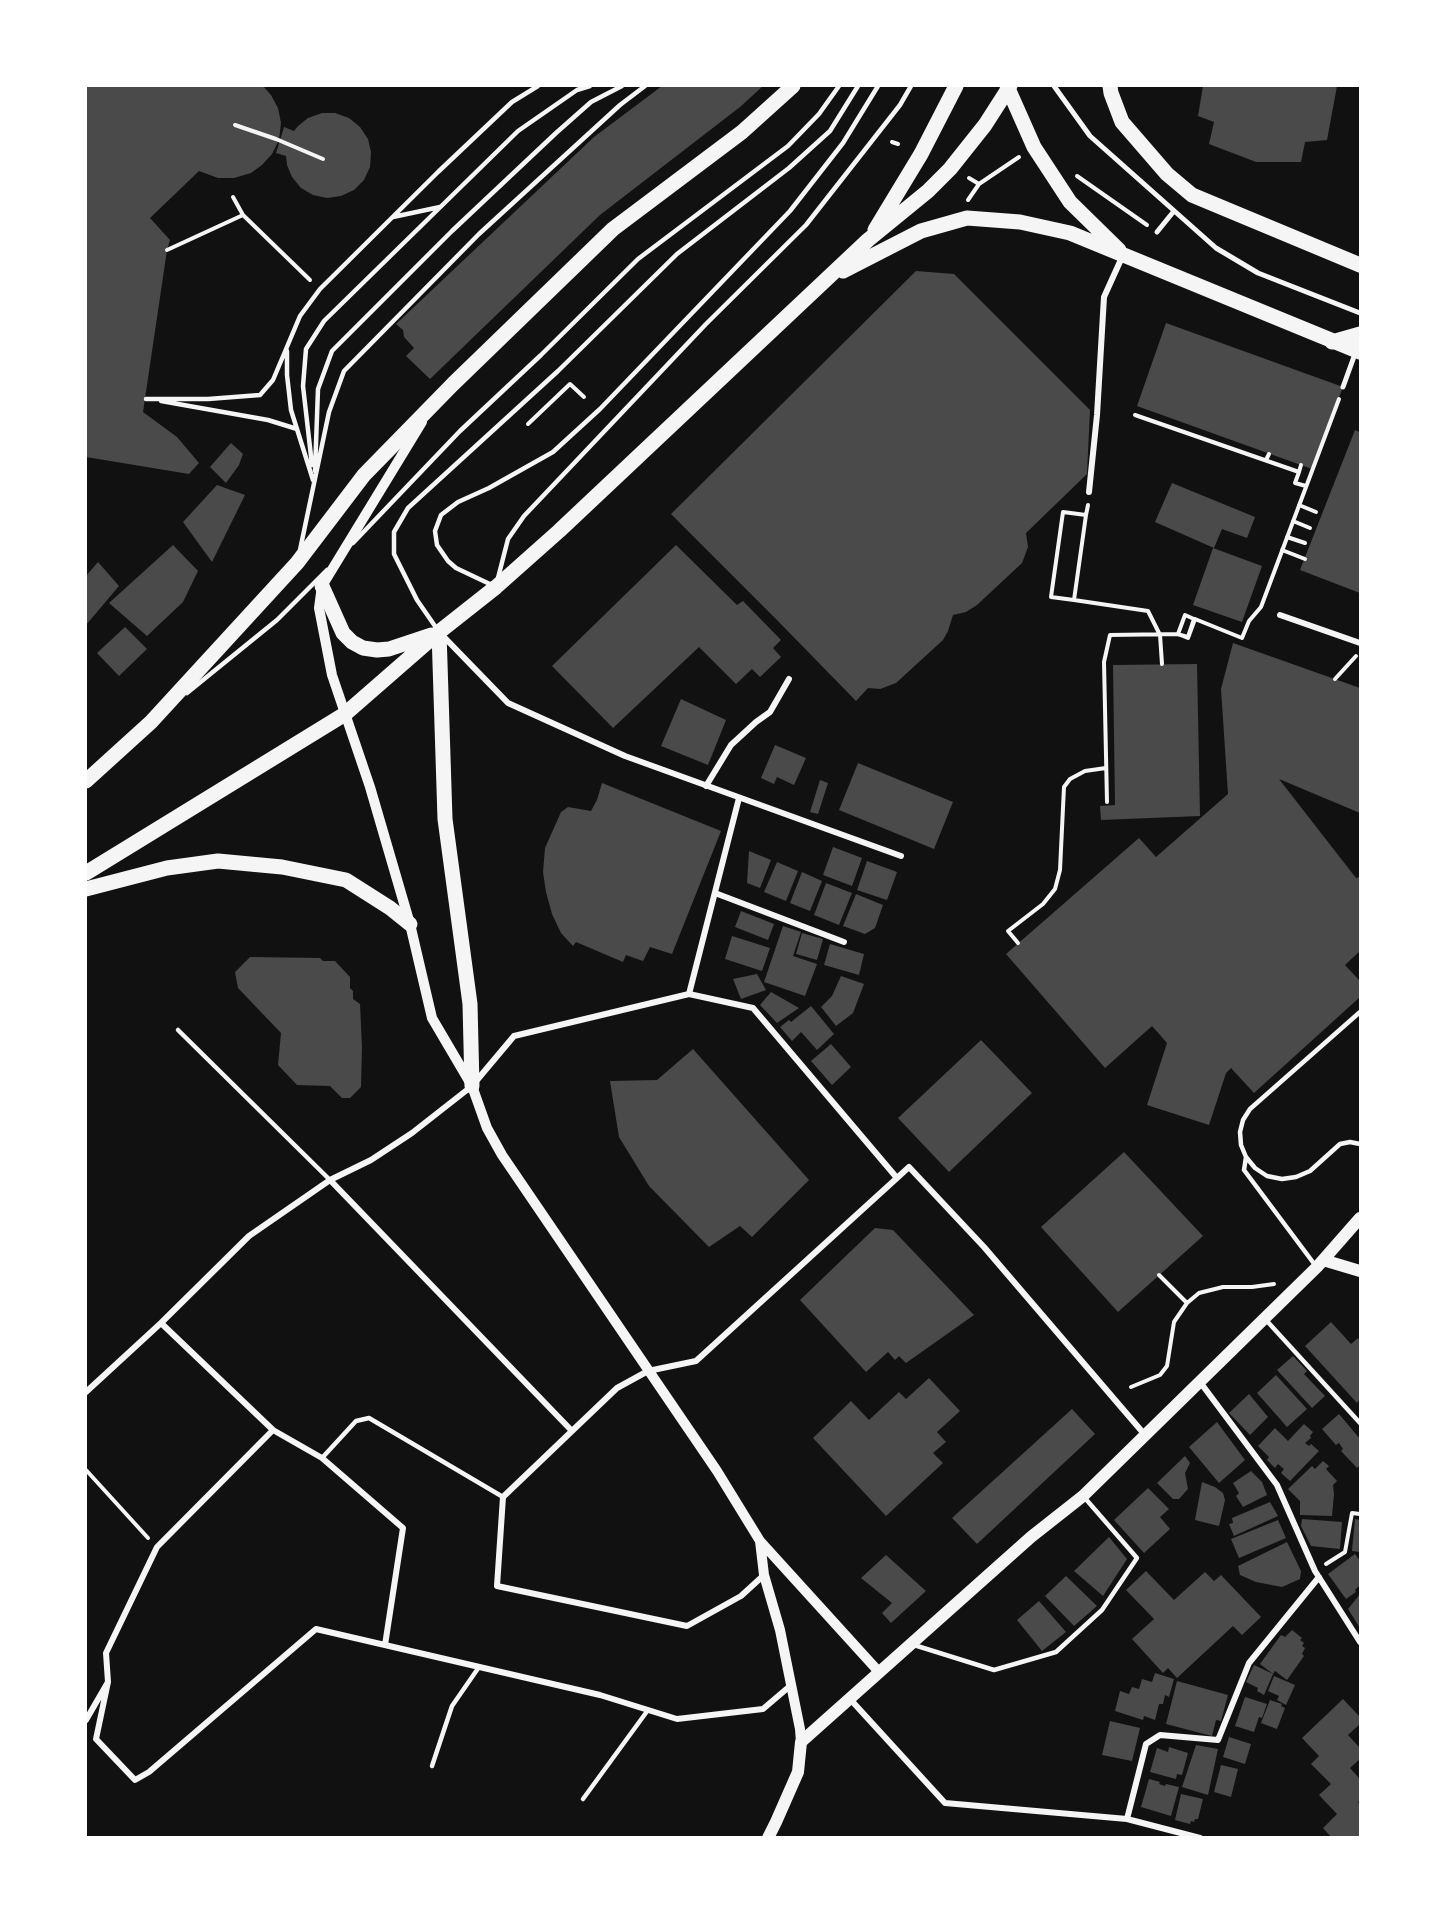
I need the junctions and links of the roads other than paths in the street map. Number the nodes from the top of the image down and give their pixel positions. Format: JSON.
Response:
{"nodes":[{"id":1,"x":538,"y":86,"type":"edge"},
{"id":2,"x":590,"y":86,"type":"edge"},
{"id":3,"x":622,"y":86,"type":"edge"},
{"id":4,"x":645,"y":86,"type":"edge"},
{"id":5,"x":793,"y":86,"type":"edge"},
{"id":6,"x":839,"y":86,"type":"edge"},
{"id":7,"x":858,"y":86,"type":"edge"},
{"id":8,"x":878,"y":86,"type":"edge"},
{"id":9,"x":911,"y":86,"type":"edge"},
{"id":10,"x":956,"y":86,"type":"edge"},
{"id":11,"x":1054,"y":86,"type":"edge"},
{"id":12,"x":1110,"y":86,"type":"edge"},
{"id":13,"x":1009,"y":87,"type":"edge"},
{"id":14,"x":440,"y":207,"type":"junction"},
{"id":15,"x":1174,"y":211,"type":"junction"},
{"id":16,"x":393,"y":218,"type":"junction"},
{"id":17,"x":1157,"y":232,"type":"road end"},
{"id":18,"x":868,"y":240,"type":"junction"},
{"id":19,"x":1123,"y":255,"type":"junction"},
{"id":20,"x":1360,"y":265,"type":"edge"},
{"id":21,"x":824,"y":281,"type":"junction"},
{"id":22,"x":1360,"y":313,"type":"edge"},
{"id":23,"x":1360,"y":334,"type":"edge"},
{"id":24,"x":1360,"y":340,"type":"edge"},
{"id":25,"x":1332,"y":342,"type":"junction"},
{"id":26,"x":287,"y":347,"type":"junction"},
{"id":27,"x":1360,"y":352,"type":"edge"},
{"id":28,"x":1343,"y":387,"type":"road end"},
{"id":29,"x":433,"y":404,"type":"junction"},
{"id":30,"x":297,"y":429,"type":"junction"},
{"id":31,"x":314,"y":483,"type":"junction"},
{"id":32,"x":1089,"y":492,"type":"road end"},
{"id":33,"x":336,"y":561,"type":"junction"},
{"id":34,"x":297,"y":563,"type":"junction"},
{"id":35,"x":322,"y":586,"type":"junction"},
{"id":36,"x":496,"y":587,"type":"junction"},
{"id":37,"x":1280,"y":615,"type":"dead end"},
{"id":38,"x":439,"y":632,"type":"junction"},
{"id":39,"x":1360,"y":643,"type":"edge"},
{"id":40,"x":789,"y":679,"type":"dead end"},
{"id":41,"x":345,"y":714,"type":"junction"},
{"id":42,"x":151,"y":722,"type":"junction"},
{"id":43,"x":86,"y":781,"type":"edge"},
{"id":44,"x":706,"y":786,"type":"junction"},
{"id":45,"x":740,"y":798,"type":"junction"},
{"id":46,"x":901,"y":856,"type":"dead end"},
{"id":47,"x":86,"y":873,"type":"edge"},
{"id":48,"x":86,"y":889,"type":"edge"},
{"id":49,"x":715,"y":893,"type":"junction"},
{"id":50,"x":410,"y":924,"type":"junction"},
{"id":51,"x":844,"y":942,"type":"dead end"},
{"id":52,"x":689,"y":994,"type":"junction"},
{"id":53,"x":1360,"y":1012,"type":"edge"},
{"id":54,"x":178,"y":1030,"type":"dead end"},
{"id":55,"x":472,"y":1086,"type":"junction"},
{"id":56,"x":1360,"y":1144,"type":"edge"},
{"id":57,"x":1246,"y":1157,"type":"junction"},
{"id":58,"x":897,"y":1178,"type":"junction"},
{"id":59,"x":330,"y":1180,"type":"junction"},
{"id":60,"x":1360,"y":1218,"type":"edge"},
{"id":61,"x":1320,"y":1264,"type":"junction"},
{"id":62,"x":1360,"y":1271,"type":"edge"},
{"id":63,"x":1265,"y":1318,"type":"junction"},
{"id":64,"x":161,"y":1323,"type":"junction"},
{"id":65,"x":648,"y":1371,"type":"junction"},
{"id":66,"x":1200,"y":1382,"type":"junction"},
{"id":67,"x":86,"y":1392,"type":"edge"},
{"id":68,"x":1360,"y":1423,"type":"edge"},
{"id":69,"x":273,"y":1430,"type":"junction"},
{"id":70,"x":572,"y":1431,"type":"junction"},
{"id":71,"x":1145,"y":1435,"type":"junction"},
{"id":72,"x":322,"y":1458,"type":"junction"},
{"id":73,"x":1083,"y":1496,"type":"junction"},
{"id":74,"x":502,"y":1497,"type":"junction"},
{"id":75,"x":760,"y":1541,"type":"junction"},
{"id":76,"x":764,"y":1575,"type":"junction"},
{"id":77,"x":1319,"y":1577,"type":"junction"},
{"id":78,"x":1360,"y":1642,"type":"edge"},
{"id":79,"x":385,"y":1645,"type":"junction"},
{"id":80,"x":911,"y":1645,"type":"junction"},
{"id":81,"x":479,"y":1667,"type":"junction"},
{"id":82,"x":879,"y":1672,"type":"junction"},
{"id":83,"x":108,"y":1682,"type":"junction"},
{"id":84,"x":790,"y":1686,"type":"junction"},
{"id":85,"x":850,"y":1698,"type":"junction"},
{"id":86,"x":648,"y":1710,"type":"junction"},
{"id":87,"x":86,"y":1720,"type":"edge"},
{"id":88,"x":801,"y":1742,"type":"junction"},
{"id":89,"x":432,"y":1766,"type":"dead end"},
{"id":90,"x":583,"y":1799,"type":"dead end"},
{"id":91,"x":1127,"y":1819,"type":"junction"},
{"id":92,"x":770,"y":1836,"type":"edge"},
{"id":93,"x":1200,"y":1838,"type":"edge"}],
"edges":[{"from":1,"to":16,"type":"lane"},
{"from":2,"to":14,"type":"lane"},
{"from":3,"to":31,"type":"lane"},
{"from":4,"to":31,"type":"lane"},
{"from":5,"to":29,"type":"main road"},
{"from":6,"to":33,"type":"lane"},
{"from":7,"to":38,"type":"lane"},
{"from":8,"to":36,"type":"lane"},
{"from":9,"to":36,"type":"lane"},
{"from":10,"to":18,"type":"main road"},
{"from":11,"to":15,"type":"street"},
{"from":12,"to":20,"type":"main road"},
{"from":13,"to":18,"type":"main road"},
{"from":13,"to":19,"type":"main road"},
{"from":14,"to":16,"type":"lane"},
{"from":14,"to":31,"type":"lane"},
{"from":15,"to":17,"type":"street"},
{"from":15,"to":22,"type":"street"},
{"from":16,"to":26,"type":"lane"},
{"from":18,"to":21,"type":"main road"},
{"from":19,"to":21,"type":"main road"},
{"from":19,"to":25,"type":"main road"},
{"from":19,"to":32,"type":"street"},
{"from":21,"to":36,"type":"main road"},
{"from":23,"to":25,"type":"main road"},
{"from":24,"to":28,"type":"street"},
{"from":25,"to":27,"type":"main road"},
{"from":26,"to":30,"type":"lane"},
{"from":26,"to":30,"type":"lane"},
{"from":29,"to":33,"type":"street"},
{"from":29,"to":34,"type":"main road"},
{"from":30,"to":31,"type":"lane"},
{"from":31,"to":34,"type":"lane"},
{"from":33,"to":35,"type":"street"},
{"from":33,"to":42,"type":"lane"},
{"from":34,"to":42,"type":"main road"},
{"from":35,"to":38,"type":"main road"},
{"from":35,"to":41,"type":"street"},
{"from":36,"to":38,"type":"main road"},
{"from":37,"to":39,"type":"street"},
{"from":38,"to":41,"type":"main road"},
{"from":38,"to":44,"type":"street"},
{"from":38,"to":55,"type":"main road"},
{"from":40,"to":44,"type":"street"},
{"from":41,"to":47,"type":"main road"},
{"from":41,"to":50,"type":"street"},
{"from":42,"to":43,"type":"main road"},
{"from":44,"to":45,"type":"street"},
{"from":45,"to":46,"type":"street"},
{"from":45,"to":49,"type":"street"},
{"from":48,"to":50,"type":"main road"},
{"from":49,"to":51,"type":"street"},
{"from":49,"to":52,"type":"street"},
{"from":50,"to":55,"type":"street"},
{"from":52,"to":55,"type":"street"},
{"from":52,"to":58,"type":"street"},
{"from":53,"to":57,"type":"lane"},
{"from":54,"to":59,"type":"lane"},
{"from":55,"to":59,"type":"street"},
{"from":55,"to":65,"type":"street"},
{"from":56,"to":57,"type":"lane"},
{"from":57,"to":61,"type":"lane"},
{"from":58,"to":65,"type":"street"},
{"from":58,"to":71,"type":"street"},
{"from":59,"to":64,"type":"street"},
{"from":59,"to":70,"type":"street"},
{"from":60,"to":61,"type":"main road"},
{"from":61,"to":62,"type":"main road"},
{"from":61,"to":63,"type":"main road"},
{"from":63,"to":66,"type":"main road"},
{"from":63,"to":68,"type":"lane"},
{"from":64,"to":67,"type":"street"},
{"from":64,"to":69,"type":"street"},
{"from":65,"to":70,"type":"street"},
{"from":65,"to":75,"type":"street"},
{"from":66,"to":71,"type":"main road"},
{"from":66,"to":77,"type":"street"},
{"from":69,"to":72,"type":"street"},
{"from":69,"to":83,"type":"street"},
{"from":70,"to":74,"type":"street"},
{"from":71,"to":73,"type":"main road"},
{"from":72,"to":74,"type":"lane"},
{"from":72,"to":79,"type":"street"},
{"from":73,"to":80,"type":"main road"},
{"from":73,"to":80,"type":"lane"},
{"from":74,"to":76,"type":"street"},
{"from":75,"to":76,"type":"street"},
{"from":75,"to":82,"type":"street"},
{"from":76,"to":84,"type":"street"},
{"from":77,"to":78,"type":"street"},
{"from":77,"to":91,"type":"street"},
{"from":79,"to":81,"type":"street"},
{"from":79,"to":83,"type":"street"},
{"from":80,"to":82,"type":"main road"},
{"from":81,"to":86,"type":"street"},
{"from":81,"to":89,"type":"lane"},
{"from":82,"to":85,"type":"main road"},
{"from":83,"to":87,"type":"street"},
{"from":84,"to":86,"type":"street"},
{"from":84,"to":88,"type":"street"},
{"from":85,"to":88,"type":"main road"},
{"from":85,"to":91,"type":"street"},
{"from":86,"to":90,"type":"lane"},
{"from":88,"to":92,"type":"main road"},
{"from":91,"to":93,"type":"street"}]}
